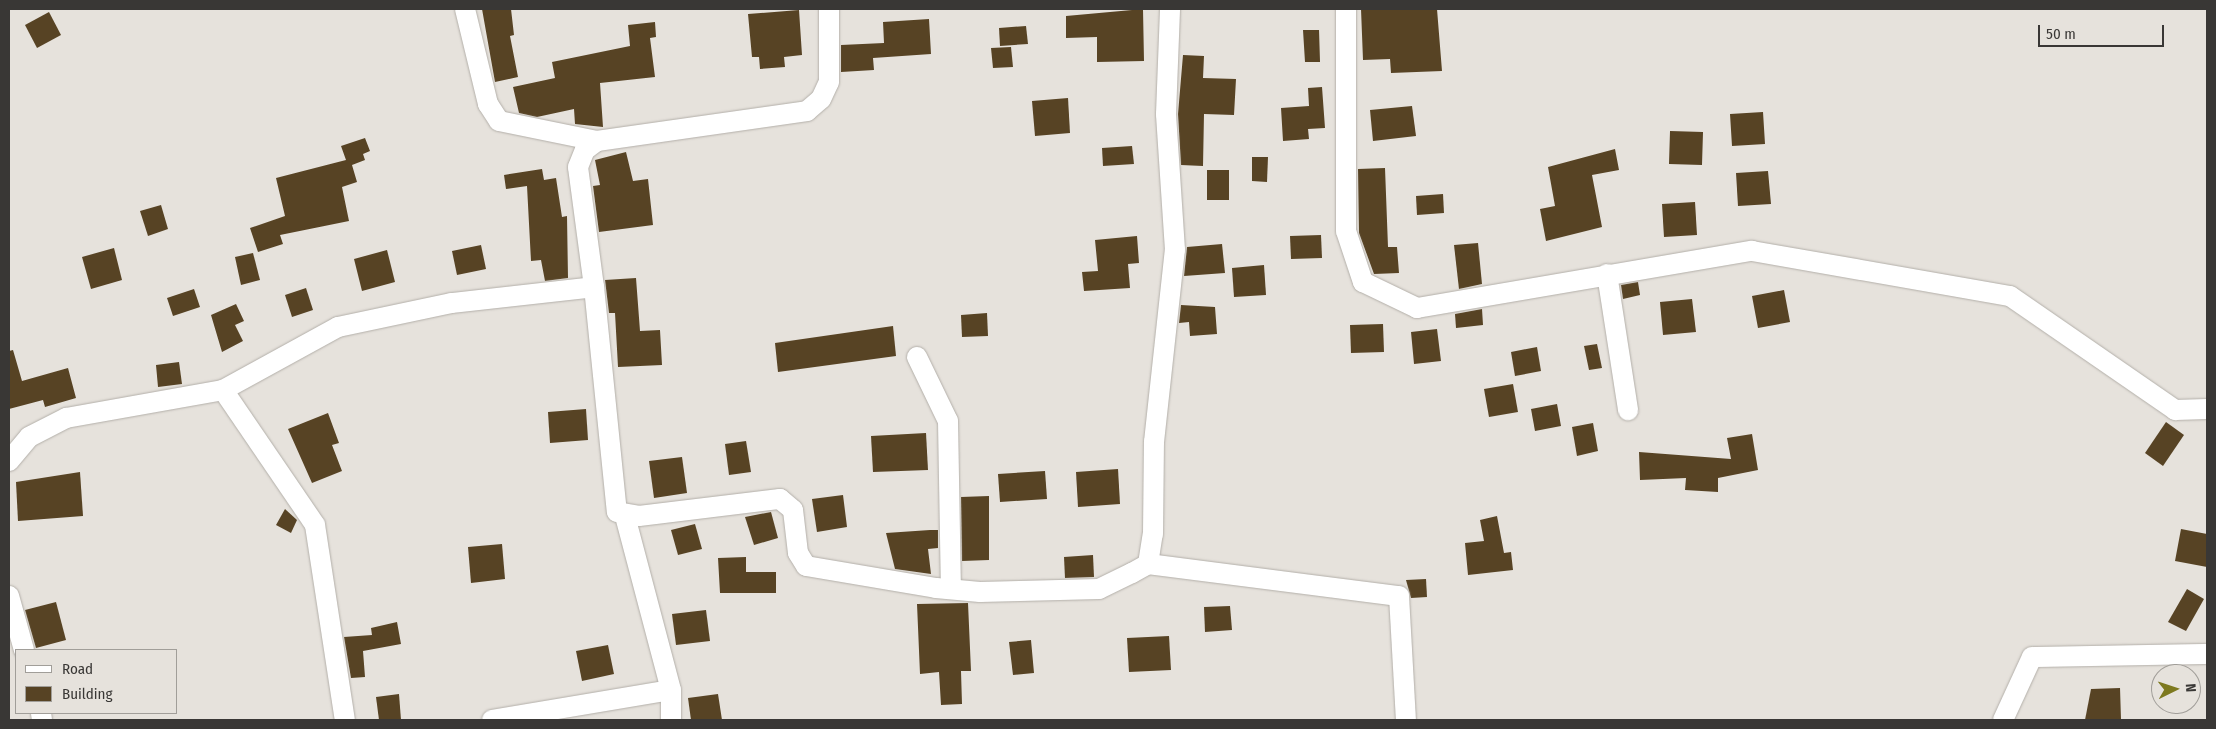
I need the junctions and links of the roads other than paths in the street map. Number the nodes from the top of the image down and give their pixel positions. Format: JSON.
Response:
{"nodes":[{"id":1,"x":465,"y":9,"type":"edge"},
{"id":2,"x":829,"y":9,"type":"edge"},
{"id":3,"x":1170,"y":9,"type":"edge"},
{"id":4,"x":1346,"y":9,"type":"edge"},
{"id":5,"x":597,"y":141,"type":"junction"},
{"id":6,"x":1607,"y":274,"type":"junction"},
{"id":7,"x":594,"y":286,"type":"junction"},
{"id":8,"x":917,"y":357,"type":"dead end"},
{"id":9,"x":223,"y":390,"type":"junction"},
{"id":10,"x":2207,"y":409,"type":"edge"},
{"id":11,"x":1628,"y":410,"type":"dead end"},
{"id":12,"x":9,"y":462,"type":"edge"},
{"id":13,"x":625,"y":516,"type":"junction"},
{"id":14,"x":1148,"y":564,"type":"junction"},
{"id":15,"x":951,"y":589,"type":"junction"},
{"id":16,"x":9,"y":596,"type":"edge"},
{"id":17,"x":24,"y":649,"type":"edge"},
{"id":18,"x":2207,"y":654,"type":"edge"},
{"id":19,"x":671,"y":690,"type":"junction"},
{"id":20,"x":345,"y":720,"type":"edge"},
{"id":21,"x":492,"y":720,"type":"edge"},
{"id":22,"x":671,"y":720,"type":"edge"},
{"id":23,"x":1406,"y":720,"type":"edge"},
{"id":24,"x":2003,"y":720,"type":"edge"}],
"edges":[{"from":1,"to":5,"type":"street"},
{"from":2,"to":5,"type":"street"},
{"from":3,"to":14,"type":"street"},
{"from":4,"to":6,"type":"street"},
{"from":5,"to":7,"type":"street"},
{"from":6,"to":10,"type":"street"},
{"from":6,"to":11,"type":"street"},
{"from":7,"to":9,"type":"street"},
{"from":7,"to":13,"type":"street"},
{"from":8,"to":15,"type":"street"},
{"from":9,"to":12,"type":"street"},
{"from":9,"to":20,"type":"street"},
{"from":13,"to":15,"type":"street"},
{"from":13,"to":19,"type":"street"},
{"from":14,"to":15,"type":"street"},
{"from":14,"to":23,"type":"street"},
{"from":16,"to":17,"type":"street"},
{"from":18,"to":24,"type":"street"},
{"from":19,"to":21,"type":"street"},
{"from":19,"to":22,"type":"street"}]}
